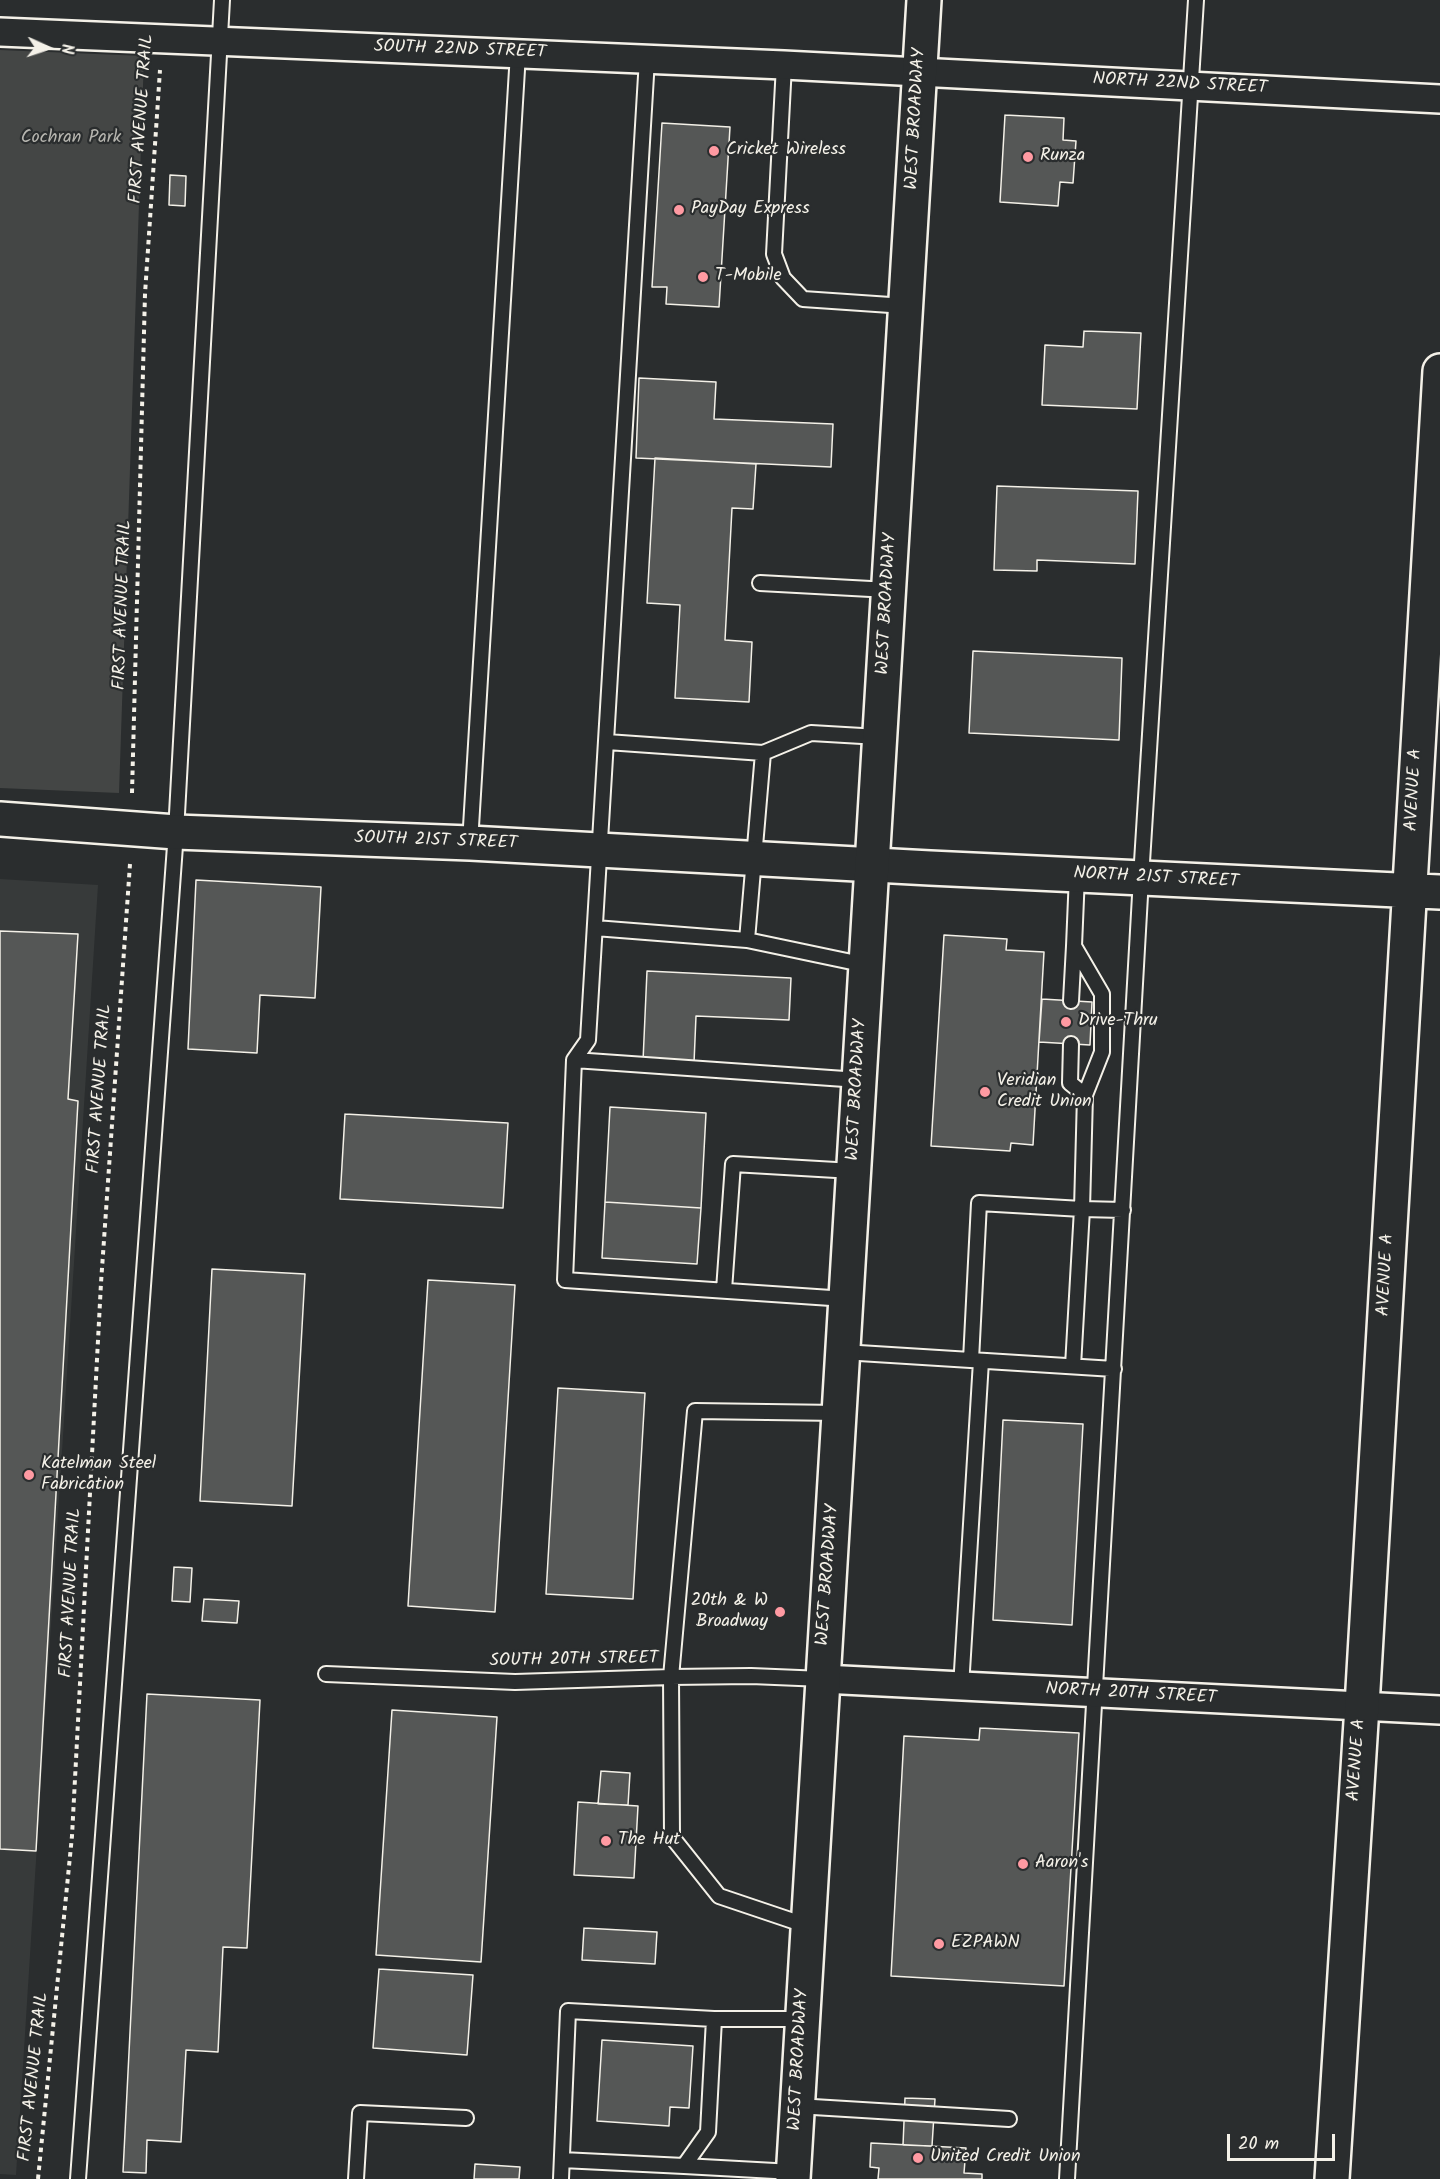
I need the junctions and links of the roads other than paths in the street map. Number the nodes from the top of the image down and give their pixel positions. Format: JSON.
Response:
{"nodes":[{"id":1,"x":222,"y":0,"type":"edge"},
{"id":2,"x":924,"y":0,"type":"edge"},
{"id":3,"x":1196,"y":0,"type":"edge"},
{"id":4,"x":0,"y":32,"type":"edge"},
{"id":5,"x":219,"y":41,"type":"junction"},
{"id":6,"x":518,"y":53,"type":"junction"},
{"id":7,"x":648,"y":59,"type":"junction"},
{"id":8,"x":784,"y":65,"type":"junction"},
{"id":9,"x":919,"y":72,"type":"junction"},
{"id":10,"x":1191,"y":85,"type":"junction"},
{"id":11,"x":1440,"y":99,"type":"edge"},
{"id":12,"x":905,"y":306,"type":"junction"},
{"id":13,"x":1440,"y":371,"type":"edge"},
{"id":14,"x":760,"y":583,"type":"dead end"},
{"id":15,"x":889,"y":590,"type":"junction"},
{"id":16,"x":880,"y":737,"type":"junction"},
{"id":17,"x":607,"y":742,"type":"junction"},
{"id":18,"x":763,"y":753,"type":"junction"},
{"id":19,"x":0,"y":819,"type":"edge"},
{"id":20,"x":176,"y":832,"type":"junction"},
{"id":21,"x":470,"y":843,"type":"junction"},
{"id":22,"x":600,"y":850,"type":"junction"},
{"id":23,"x":755,"y":859,"type":"junction"},
{"id":24,"x":872,"y":865,"type":"junction"},
{"id":25,"x":1077,"y":875,"type":"junction"},
{"id":26,"x":1141,"y":878,"type":"junction"},
{"id":27,"x":1424,"y":891,"type":"edge"},
{"id":28,"x":595,"y":928,"type":"junction"},
{"id":29,"x":747,"y":940,"type":"junction"},
{"id":30,"x":1074,"y":946,"type":"junction"},
{"id":31,"x":866,"y":965,"type":"junction"},
{"id":32,"x":1071,"y":1001,"type":"dead end"},
{"id":33,"x":1071,"y":1044,"type":"dead end"},
{"id":34,"x":574,"y":1060,"type":"junction"},
{"id":35,"x":859,"y":1080,"type":"junction"},
{"id":36,"x":1085,"y":1095,"type":"junction"},
{"id":37,"x":854,"y":1171,"type":"junction"},
{"id":38,"x":1082,"y":1209,"type":"junction"},
{"id":39,"x":1123,"y":1210,"type":"junction"},
{"id":40,"x":724,"y":1290,"type":"junction"},
{"id":41,"x":846,"y":1299,"type":"junction"},
{"id":42,"x":843,"y":1352,"type":"junction"},
{"id":43,"x":976,"y":1360,"type":"junction"},
{"id":44,"x":1073,"y":1366,"type":"junction"},
{"id":45,"x":1114,"y":1369,"type":"junction"},
{"id":46,"x":839,"y":1413,"type":"junction"},
{"id":47,"x":326,"y":1674,"type":"dead end"},
{"id":48,"x":671,"y":1677,"type":"junction"},
{"id":49,"x":823,"y":1679,"type":"junction"},
{"id":50,"x":961,"y":1687,"type":"junction"},
{"id":51,"x":1096,"y":1694,"type":"junction"},
{"id":52,"x":1362,"y":1706,"type":"junction"},
{"id":53,"x":1440,"y":1710,"type":"edge"},
{"id":54,"x":808,"y":1926,"type":"junction"},
{"id":55,"x":714,"y":2019,"type":"junction"},
{"id":56,"x":802,"y":2019,"type":"junction"},
{"id":57,"x":797,"y":2106,"type":"junction"},
{"id":58,"x":466,"y":2118,"type":"dead end"},
{"id":59,"x":1009,"y":2119,"type":"dead end"},
{"id":60,"x":562,"y":2160,"type":"junction"},
{"id":61,"x":684,"y":2166,"type":"junction"},
{"id":62,"x":793,"y":2176,"type":"edge"},
{"id":63,"x":78,"y":2179,"type":"edge"},
{"id":64,"x":356,"y":2179,"type":"edge"},
{"id":65,"x":561,"y":2179,"type":"edge"},
{"id":66,"x":1067,"y":2179,"type":"edge"},
{"id":67,"x":1332,"y":2179,"type":"edge"}],
"edges":[{"from":1,"to":5,"type":"lane"},
{"from":2,"to":9,"type":"street","name":"WEST BROADWAY"},
{"from":3,"to":10,"type":"lane"},
{"from":4,"to":5,"type":"street","name":"SOUTH 22ND STREET"},
{"from":5,"to":6,"type":"street","name":"SOUTH 22ND STREET"},
{"from":5,"to":20,"type":"lane"},
{"from":6,"to":7,"type":"street","name":"SOUTH 22ND STREET"},
{"from":6,"to":21,"type":"lane"},
{"from":7,"to":8,"type":"street","name":"SOUTH 22ND STREET"},
{"from":7,"to":17,"type":"lane"},
{"from":8,"to":9,"type":"street","name":"SOUTH 22ND STREET"},
{"from":8,"to":12,"type":"lane"},
{"from":9,"to":10,"type":"street","name":"NORTH 22ND STREET"},
{"from":9,"to":12,"type":"street","name":"WEST BROADWAY"},
{"from":10,"to":11,"type":"street","name":"NORTH 22ND STREET"},
{"from":10,"to":26,"type":"lane"},
{"from":12,"to":15,"type":"street","name":"WEST BROADWAY"},
{"from":13,"to":27,"type":"street","name":"AVENUE A"},
{"from":14,"to":15,"type":"lane"},
{"from":15,"to":16,"type":"street","name":"WEST BROADWAY"},
{"from":16,"to":18,"type":"lane"},
{"from":16,"to":24,"type":"street","name":"WEST BROADWAY"},
{"from":17,"to":18,"type":"lane"},
{"from":17,"to":22,"type":"lane"},
{"from":18,"to":23,"type":"lane"},
{"from":19,"to":20,"type":"street","name":"SOUTH 21ST STREET"},
{"from":20,"to":21,"type":"street","name":"SOUTH 21ST STREET"},
{"from":20,"to":63,"type":"lane"},
{"from":21,"to":22,"type":"street","name":"SOUTH 21ST STREET"},
{"from":22,"to":23,"type":"street","name":"SOUTH 21ST STREET"},
{"from":22,"to":28,"type":"lane"},
{"from":23,"to":24,"type":"street","name":"SOUTH 21ST STREET"},
{"from":23,"to":29,"type":"lane"},
{"from":24,"to":25,"type":"street","name":"NORTH 21ST STREET"},
{"from":24,"to":31,"type":"street","name":"WEST BROADWAY"},
{"from":25,"to":26,"type":"street","name":"NORTH 21ST STREET"},
{"from":25,"to":30,"type":"lane"},
{"from":26,"to":27,"type":"street","name":"NORTH 21ST STREET"},
{"from":26,"to":39,"type":"lane"},
{"from":27,"to":52,"type":"street","name":"AVENUE A"},
{"from":28,"to":29,"type":"lane"},
{"from":28,"to":34,"type":"lane"},
{"from":29,"to":31,"type":"lane"},
{"from":30,"to":32,"type":"lane"},
{"from":30,"to":36,"type":"lane"},
{"from":31,"to":35,"type":"street","name":"WEST BROADWAY"},
{"from":33,"to":36,"type":"lane"},
{"from":34,"to":35,"type":"lane"},
{"from":34,"to":40,"type":"lane"},
{"from":35,"to":37,"type":"street","name":"WEST BROADWAY"},
{"from":36,"to":38,"type":"lane"},
{"from":37,"to":40,"type":"lane"},
{"from":37,"to":41,"type":"street","name":"WEST BROADWAY"},
{"from":38,"to":39,"type":"lane"},
{"from":38,"to":43,"type":"lane"},
{"from":38,"to":44,"type":"lane"},
{"from":39,"to":45,"type":"lane"},
{"from":40,"to":41,"type":"lane"},
{"from":41,"to":42,"type":"street","name":"WEST BROADWAY"},
{"from":42,"to":43,"type":"lane"},
{"from":42,"to":46,"type":"street","name":"WEST BROADWAY"},
{"from":43,"to":44,"type":"lane"},
{"from":43,"to":50,"type":"lane"},
{"from":44,"to":45,"type":"lane"},
{"from":45,"to":51,"type":"lane"},
{"from":46,"to":48,"type":"lane"},
{"from":46,"to":49,"type":"street","name":"WEST BROADWAY"},
{"from":47,"to":48,"type":"lane","name":"SOUTH 20TH STREET"},
{"from":48,"to":49,"type":"lane","name":"SOUTH 20TH STREET"},
{"from":48,"to":54,"type":"lane"},
{"from":49,"to":50,"type":"street","name":"NORTH 20TH STREET"},
{"from":49,"to":54,"type":"street","name":"WEST BROADWAY"},
{"from":50,"to":51,"type":"street","name":"NORTH 20TH STREET"},
{"from":51,"to":52,"type":"street","name":"NORTH 20TH STREET"},
{"from":51,"to":66,"type":"lane"},
{"from":52,"to":53,"type":"street","name":"NORTH 20TH STREET"},
{"from":52,"to":67,"type":"street","name":"AVENUE A"},
{"from":54,"to":56,"type":"street","name":"WEST BROADWAY"},
{"from":55,"to":56,"type":"lane"},
{"from":55,"to":60,"type":"lane"},
{"from":55,"to":61,"type":"lane"},
{"from":56,"to":57,"type":"street","name":"WEST BROADWAY"},
{"from":57,"to":59,"type":"lane"},
{"from":57,"to":62,"type":"street","name":"WEST BROADWAY"},
{"from":58,"to":64,"type":"lane"},
{"from":60,"to":61,"type":"lane"},
{"from":60,"to":65,"type":"lane"},
{"from":61,"to":62,"type":"lane"}]}
